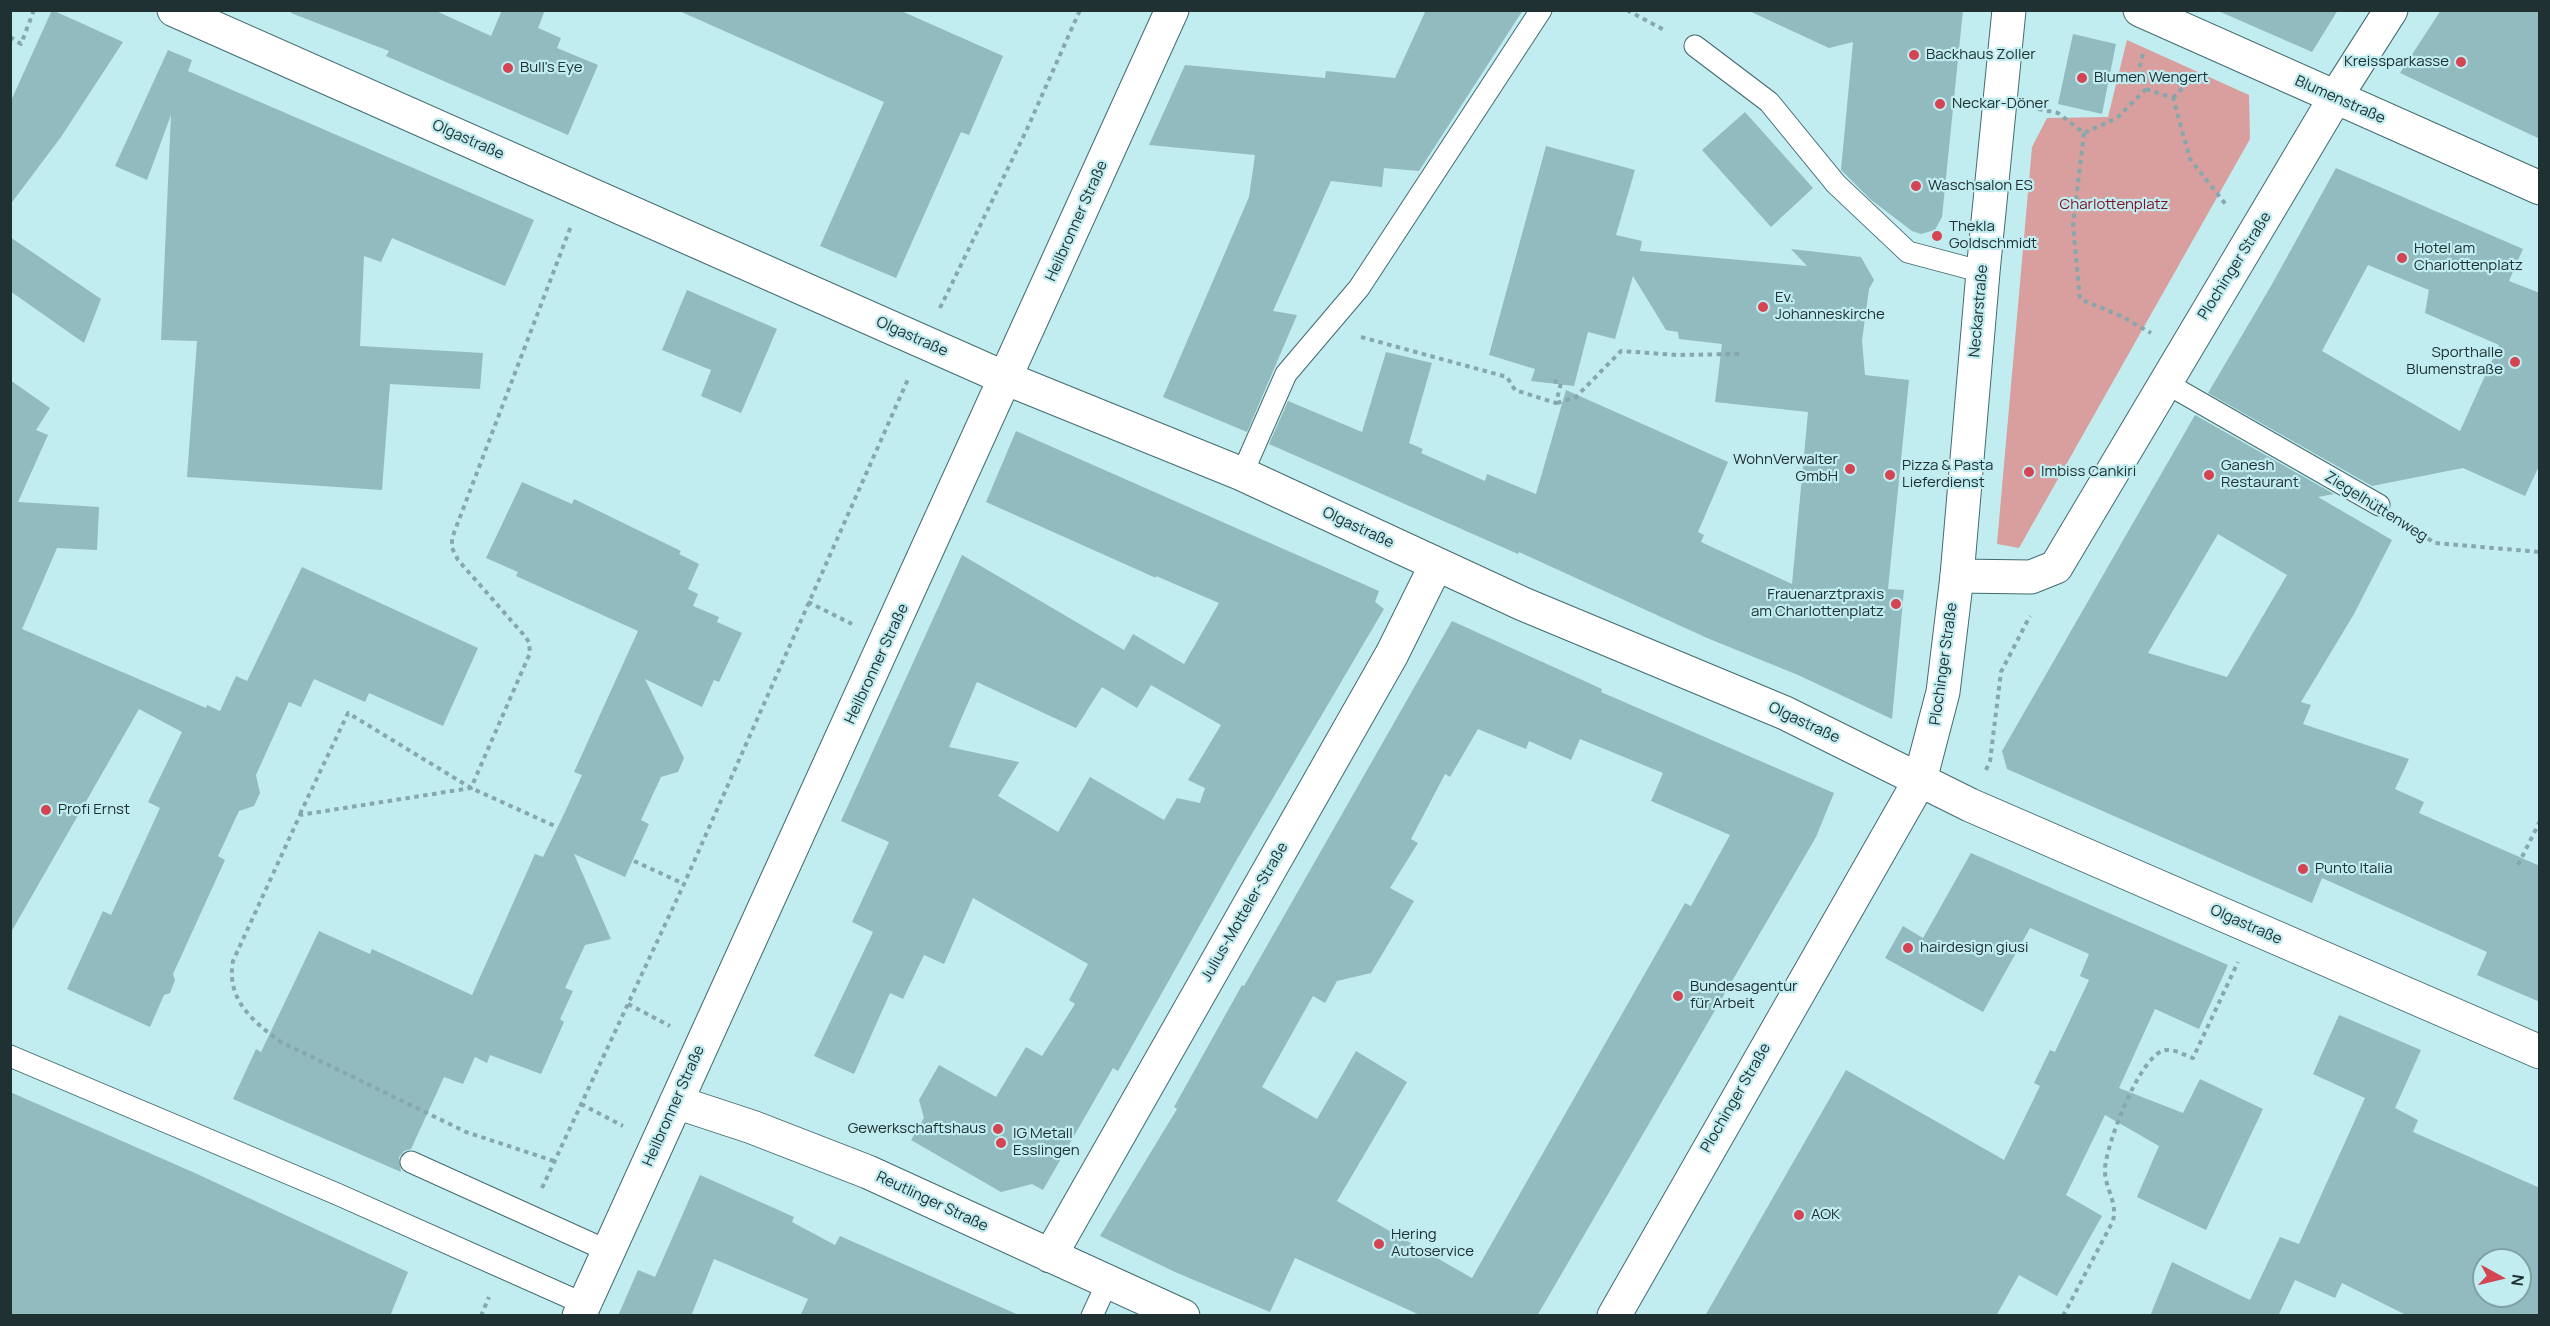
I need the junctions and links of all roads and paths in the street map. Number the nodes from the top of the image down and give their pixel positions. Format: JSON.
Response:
{"nodes":[{"id":1,"x":34,"y":10,"type":"edge"},
{"id":2,"x":174,"y":10,"type":"edge"},
{"id":3,"x":1080,"y":10,"type":"edge"},
{"id":4,"x":1172,"y":10,"type":"edge"},
{"id":5,"x":1541,"y":10,"type":"edge"},
{"id":6,"x":1627,"y":10,"type":"edge"},
{"id":7,"x":2009,"y":10,"type":"edge"},
{"id":8,"x":2391,"y":10,"type":"edge"},
{"id":9,"x":2146,"y":13,"type":"edge"},
{"id":10,"x":10,"y":37,"type":"edge"},
{"id":11,"x":1695,"y":46,"type":"joint"},
{"id":12,"x":2146,"y":89,"type":"junction"},
{"id":13,"x":2335,"y":98,"type":"junction"},
{"id":14,"x":1999,"y":102,"type":"junction"},
{"id":15,"x":2084,"y":134,"type":"junction"},
{"id":16,"x":2540,"y":188,"type":"edge"},
{"id":17,"x":586,"y":192,"type":"junction"},
{"id":18,"x":2253,"y":239,"type":"junction"},
{"id":19,"x":1983,"y":272,"type":"junction"},
{"id":20,"x":1328,"y":321,"type":"junction"},
{"id":21,"x":924,"y":342,"type":"junction"},
{"id":22,"x":2182,"y":351,"type":"junction"},
{"id":23,"x":1740,"y":354,"type":"dead end"},
{"id":24,"x":1005,"y":378,"type":"junction"},
{"id":25,"x":1554,"y":381,"type":"dead end"},
{"id":26,"x":2164,"y":382,"type":"junction"},
{"id":27,"x":1556,"y":403,"type":"junction"},
{"id":28,"x":1242,"y":474,"type":"junction"},
{"id":29,"x":2379,"y":505,"type":"joint"},
{"id":30,"x":2540,"y":552,"type":"edge"},
{"id":31,"x":1436,"y":565,"type":"junction"},
{"id":32,"x":2056,"y":567,"type":"junction"},
{"id":33,"x":1957,"y":576,"type":"junction"},
{"id":34,"x":808,"y":602,"type":"junction"},
{"id":35,"x":861,"y":629,"type":"dead end"},
{"id":36,"x":1920,"y":780,"type":"junction"},
{"id":37,"x":471,"y":788,"type":"junction"},
{"id":38,"x":1970,"y":805,"type":"junction"},
{"id":39,"x":300,"y":815,"type":"junction"},
{"id":40,"x":2540,"y":821,"type":"edge"},
{"id":41,"x":557,"y":827,"type":"dead end"},
{"id":42,"x":634,"y":861,"type":"dead end"},
{"id":43,"x":2518,"y":865,"type":"dead end"},
{"id":44,"x":684,"y":884,"type":"junction"},
{"id":45,"x":2253,"y":928,"type":"junction"},
{"id":46,"x":628,"y":1004,"type":"junction"},
{"id":47,"x":703,"y":1042,"type":"junction"},
{"id":48,"x":2540,"y":1053,"type":"edge"},
{"id":49,"x":10,"y":1056,"type":"edge"},
{"id":50,"x":676,"y":1102,"type":"junction"},
{"id":51,"x":581,"y":1104,"type":"junction"},
{"id":52,"x":657,"y":1143,"type":"junction"},
{"id":53,"x":554,"y":1161,"type":"junction"},
{"id":54,"x":411,"y":1162,"type":"dead end"},
{"id":55,"x":529,"y":1215,"type":"junction"},
{"id":56,"x":608,"y":1251,"type":"junction"},
{"id":57,"x":1050,"y":1256,"type":"junction"},
{"id":58,"x":502,"y":1267,"type":"junction"},
{"id":59,"x":1107,"y":1283,"type":"junction"},
{"id":60,"x":581,"y":1310,"type":"edge"},
{"id":61,"x":481,"y":1316,"type":"edge"},
{"id":62,"x":1092,"y":1316,"type":"edge"},
{"id":63,"x":1183,"y":1316,"type":"edge"},
{"id":64,"x":1614,"y":1316,"type":"edge"},
{"id":65,"x":2063,"y":1316,"type":"edge"}],
"edges":[{"from":1,"to":10,"type":"path"},
{"from":2,"to":17,"type":"street","name":"Olgastraße"},
{"from":3,"to":21,"type":"path"},
{"from":4,"to":24,"type":"street","name":"Heilbronner Straße"},
{"from":5,"to":20,"type":"lane"},
{"from":6,"to":11,"type":"path"},
{"from":7,"to":14,"type":"street","name":"Neckarstraße"},
{"from":8,"to":13,"type":"street","name":"Plochinger Straße"},
{"from":9,"to":12,"type":"path"},
{"from":9,"to":13,"type":"street","name":"Blumenstraße"},
{"from":11,"to":19,"type":"lane"},
{"from":12,"to":15,"type":"path"},
{"from":12,"to":18,"type":"path"},
{"from":13,"to":16,"type":"street","name":"Blumenstraße"},
{"from":13,"to":18,"type":"street","name":"Plochinger Straße"},
{"from":14,"to":15,"type":"path"},
{"from":14,"to":19,"type":"street","name":"Neckarstraße"},
{"from":15,"to":22,"type":"path"},
{"from":17,"to":21,"type":"street","name":"Olgastraße"},
{"from":17,"to":37,"type":"path"},
{"from":18,"to":22,"type":"street","name":"Plochinger Straße"},
{"from":19,"to":33,"type":"street","name":"Neckarstraße"},
{"from":20,"to":27,"type":"path"},
{"from":20,"to":28,"type":"lane"},
{"from":21,"to":24,"type":"street","name":"Olgastraße"},
{"from":21,"to":34,"type":"path"},
{"from":22,"to":26,"type":"street","name":"Plochinger Straße"},
{"from":23,"to":27,"type":"path"},
{"from":24,"to":28,"type":"street","name":"Olgastraße"},
{"from":24,"to":47,"type":"street","name":"Heilbronner Straße"},
{"from":25,"to":27,"type":"path"},
{"from":26,"to":29,"type":"lane","name":"Ziegelhüttenweg"},
{"from":26,"to":32,"type":"street","name":"Plochinger Straße"},
{"from":28,"to":31,"type":"street","name":"Olgastraße"},
{"from":29,"to":30,"type":"path","name":"Ziegelhüttenweg"},
{"from":31,"to":36,"type":"street","name":"Olgastraße"},
{"from":31,"to":57,"type":"street","name":"Julius-Motteler-Straße"},
{"from":32,"to":33,"type":"street"},
{"from":32,"to":38,"type":"path"},
{"from":33,"to":36,"type":"street","name":"Plochinger Straße"},
{"from":34,"to":35,"type":"path"},
{"from":34,"to":44,"type":"path"},
{"from":36,"to":38,"type":"street","name":"Olgastraße"},
{"from":36,"to":64,"type":"street","name":"Plochinger Straße"},
{"from":37,"to":39,"type":"path"},
{"from":37,"to":39,"type":"path"},
{"from":37,"to":41,"type":"path"},
{"from":38,"to":45,"type":"street","name":"Olgastraße"},
{"from":39,"to":53,"type":"path"},
{"from":40,"to":43,"type":"path"},
{"from":42,"to":44,"type":"path"},
{"from":44,"to":46,"type":"path"},
{"from":45,"to":48,"type":"street","name":"Olgastraße"},
{"from":45,"to":65,"type":"path"},
{"from":46,"to":47,"type":"path"},
{"from":46,"to":51,"type":"path"},
{"from":47,"to":50,"type":"street","name":"Heilbronner Straße"},
{"from":49,"to":58,"type":"lane"},
{"from":50,"to":52,"type":"street","name":"Heilbronner Straße"},
{"from":50,"to":57,"type":"street","name":"Reutlinger Straße"},
{"from":51,"to":52,"type":"path"},
{"from":51,"to":53,"type":"path"},
{"from":52,"to":56,"type":"street","name":"Heilbronner Straße"},
{"from":53,"to":55,"type":"path"},
{"from":54,"to":55,"type":"lane"},
{"from":55,"to":56,"type":"lane"},
{"from":56,"to":60,"type":"street","name":"Heilbronner Straße"},
{"from":57,"to":59,"type":"street","name":"Reutlinger Straße"},
{"from":58,"to":60,"type":"lane"},
{"from":58,"to":61,"type":"path"},
{"from":59,"to":62,"type":"lane"},
{"from":59,"to":63,"type":"street","name":"Reutlinger Straße"}]}
